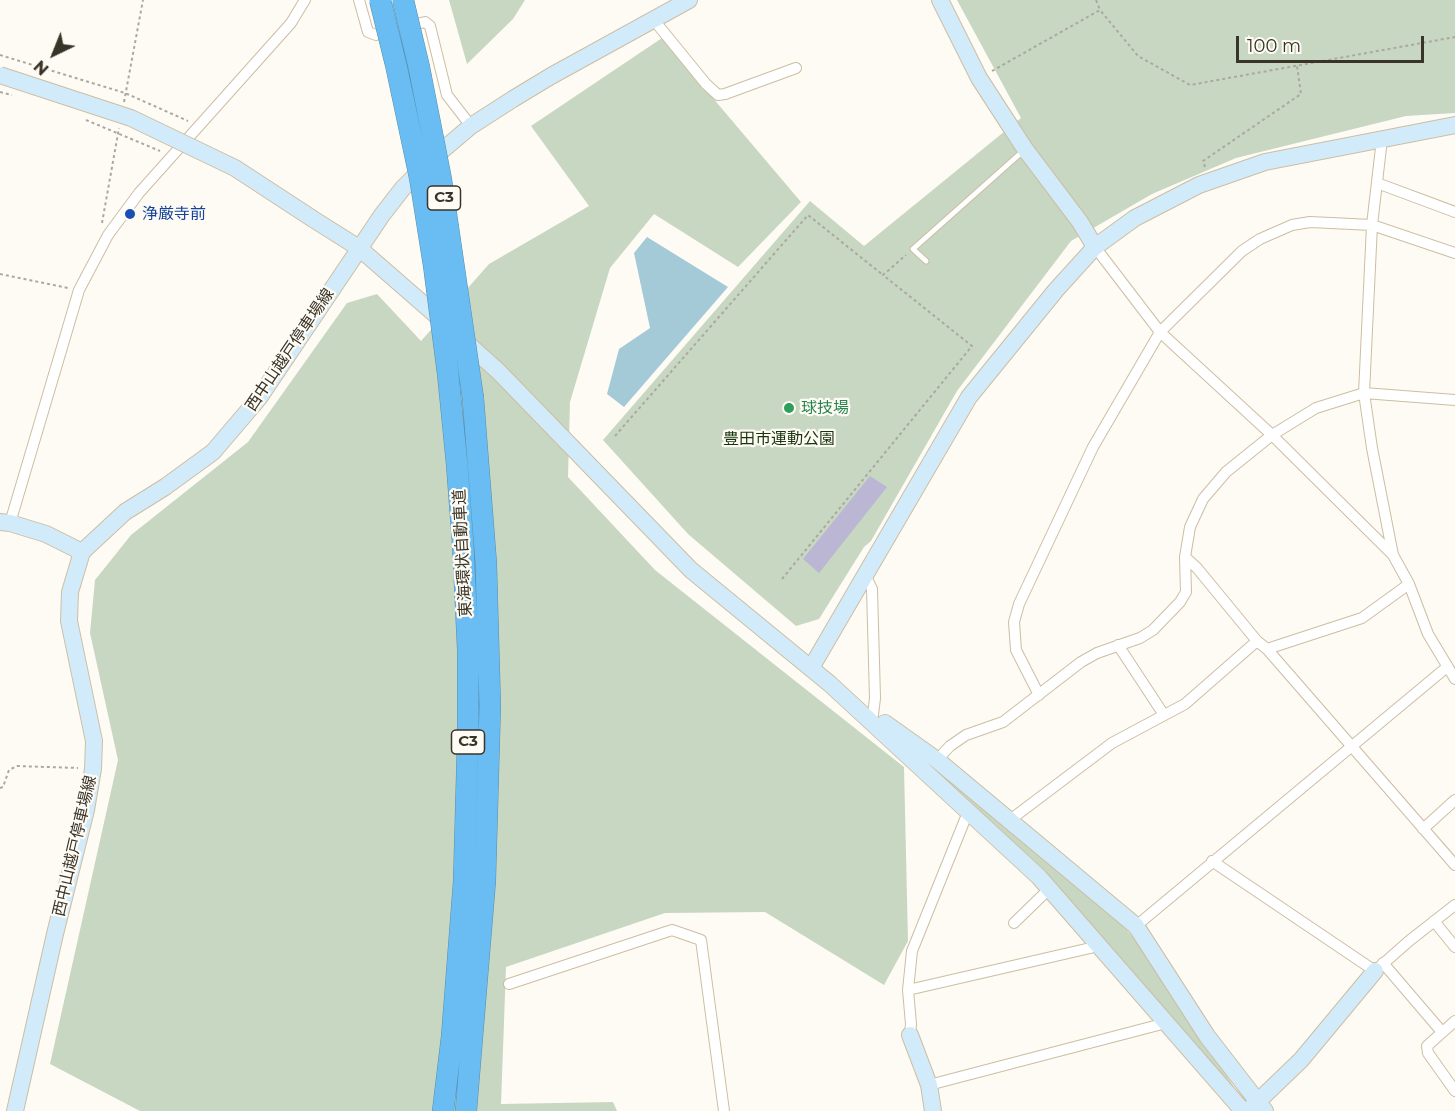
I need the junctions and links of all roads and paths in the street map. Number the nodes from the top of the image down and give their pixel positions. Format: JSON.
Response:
{"nodes":[{"id":1,"x":143,"y":0,"type":"edge"},
{"id":2,"x":305,"y":0,"type":"edge"},
{"id":3,"x":359,"y":0,"type":"edge"},
{"id":4,"x":380,"y":0,"type":"edge"},
{"id":5,"x":403,"y":0,"type":"edge"},
{"id":6,"x":689,"y":0,"type":"edge"},
{"id":7,"x":940,"y":0,"type":"edge"},
{"id":8,"x":1096,"y":0,"type":"edge"},
{"id":9,"x":1100,"y":10,"type":"junction"},
{"id":10,"x":653,"y":19,"type":"junction"},
{"id":11,"x":1455,"y":37,"type":"edge"},
{"id":12,"x":0,"y":55,"type":"edge"},
{"id":13,"x":1297,"y":66,"type":"junction"},
{"id":14,"x":796,"y":68,"type":"dead end"},
{"id":15,"x":0,"y":75,"type":"edge"},
{"id":16,"x":979,"y":78,"type":"junction"},
{"id":17,"x":0,"y":92,"type":"edge"},
{"id":18,"x":125,"y":93,"type":"junction"},
{"id":19,"x":20,"y":98,"type":"dead end"},
{"id":20,"x":123,"y":103,"type":"dead end"},
{"id":21,"x":79,"y":117,"type":"dead end"},
{"id":22,"x":120,"y":122,"type":"dead end"},
{"id":23,"x":1455,"y":125,"type":"edge"},
{"id":24,"x":198,"y":126,"type":"junction"},
{"id":25,"x":471,"y":126,"type":"junction"},
{"id":26,"x":118,"y":132,"type":"junction"},
{"id":27,"x":1382,"y":139,"type":"junction"},
{"id":28,"x":1025,"y":149,"type":"junction"},
{"id":29,"x":171,"y":156,"type":"junction"},
{"id":30,"x":1209,"y":182,"type":"junction"},
{"id":31,"x":1377,"y":183,"type":"junction"},
{"id":32,"x":1455,"y":212,"type":"edge"},
{"id":33,"x":1372,"y":225,"type":"junction"},
{"id":34,"x":108,"y":236,"type":"junction"},
{"id":35,"x":1095,"y":247,"type":"junction"},
{"id":36,"x":359,"y":248,"type":"junction"},
{"id":37,"x":913,"y":249,"type":"junction"},
{"id":38,"x":1455,"y":253,"type":"edge"},
{"id":39,"x":926,"y":261,"type":"dead end"},
{"id":40,"x":0,"y":274,"type":"edge"},
{"id":41,"x":883,"y":275,"type":"junction"},
{"id":42,"x":79,"y":290,"type":"junction"},
{"id":43,"x":1160,"y":332,"type":"junction"},
{"id":44,"x":1365,"y":393,"type":"junction"},
{"id":45,"x":1455,"y":400,"type":"edge"},
{"id":46,"x":1272,"y":435,"type":"junction"},
{"id":47,"x":615,"y":436,"type":"dead end"},
{"id":48,"x":5,"y":523,"type":"edge"},
{"id":49,"x":82,"y":552,"type":"junction"},
{"id":50,"x":1393,"y":555,"type":"junction"},
{"id":51,"x":1185,"y":557,"type":"junction"},
{"id":52,"x":866,"y":577,"type":"junction"},
{"id":53,"x":782,"y":579,"type":"dead end"},
{"id":54,"x":1409,"y":584,"type":"junction"},
{"id":55,"x":1257,"y":641,"type":"junction"},
{"id":56,"x":1118,"y":645,"type":"junction"},
{"id":57,"x":1267,"y":649,"type":"junction"},
{"id":58,"x":1447,"y":667,"type":"junction"},
{"id":59,"x":811,"y":668,"type":"junction"},
{"id":60,"x":1455,"y":679,"type":"edge"},
{"id":61,"x":830,"y":684,"type":"junction"},
{"id":62,"x":1039,"y":695,"type":"junction"},
{"id":63,"x":873,"y":715,"type":"junction"},
{"id":64,"x":1164,"y":715,"type":"junction"},
{"id":65,"x":1351,"y":747,"type":"junction"},
{"id":66,"x":937,"y":760,"type":"junction"},
{"id":67,"x":93,"y":769,"type":"junction"},
{"id":68,"x":0,"y":788,"type":"edge"},
{"id":69,"x":1455,"y":800,"type":"edge"},
{"id":70,"x":968,"y":812,"type":"junction"},
{"id":71,"x":1010,"y":820,"type":"junction"},
{"id":72,"x":1423,"y":829,"type":"junction"},
{"id":73,"x":1212,"y":861,"type":"junction"},
{"id":74,"x":1455,"y":865,"type":"edge"},
{"id":75,"x":1049,"y":889,"type":"junction"},
{"id":76,"x":1455,"y":905,"type":"edge"},
{"id":77,"x":1434,"y":921,"type":"junction"},
{"id":78,"x":1014,"y":923,"type":"dead end"},
{"id":79,"x":1136,"y":926,"type":"junction"},
{"id":80,"x":1099,"y":946,"type":"junction"},
{"id":81,"x":1455,"y":947,"type":"edge"},
{"id":82,"x":1379,"y":967,"type":"junction"},
{"id":83,"x":509,"y":984,"type":"dead end"},
{"id":84,"x":908,"y":990,"type":"junction"},
{"id":85,"x":1455,"y":1021,"type":"edge"},
{"id":86,"x":1167,"y":1023,"type":"junction"},
{"id":87,"x":1442,"y":1032,"type":"junction"},
{"id":88,"x":910,"y":1035,"type":"joint"},
{"id":89,"x":929,"y":1085,"type":"junction"},
{"id":90,"x":1455,"y":1091,"type":"edge"},
{"id":91,"x":1253,"y":1109,"type":"edge"},
{"id":92,"x":15,"y":1111,"type":"edge"},
{"id":93,"x":443,"y":1111,"type":"edge"},
{"id":94,"x":466,"y":1111,"type":"edge"},
{"id":95,"x":724,"y":1111,"type":"edge"},
{"id":96,"x":933,"y":1111,"type":"edge"}],
"edges":[{"from":1,"to":18,"type":"path"},
{"from":2,"to":24,"type":"street"},
{"from":3,"to":25,"type":"street"},
{"from":4,"to":93,"type":"highway","name":"東海環状自動車道","number":"C3","bridge":true},
{"from":5,"to":94,"type":"highway","name":"東海環状自動車道","number":"C3","bridge":true},
{"from":6,"to":10,"type":"street","name":"西中山越戸停車場線"},
{"from":7,"to":16,"type":"street"},
{"from":8,"to":9,"type":"path"},
{"from":9,"to":13,"type":"path"},
{"from":9,"to":16,"type":"path"},
{"from":10,"to":14,"type":"street"},
{"from":10,"to":25,"type":"street","name":"西中山越戸停車場線"},
{"from":11,"to":13,"type":"path"},
{"from":12,"to":18,"type":"path"},
{"from":13,"to":30,"type":"path"},
{"from":15,"to":36,"type":"street","bridge":true},
{"from":16,"to":28,"type":"street"},
{"from":17,"to":19,"type":"path"},
{"from":18,"to":20,"type":"path"},
{"from":18,"to":24,"type":"path"},
{"from":21,"to":26,"type":"path"},
{"from":22,"to":26,"type":"path"},
{"from":23,"to":27,"type":"street"},
{"from":24,"to":29,"type":"street"},
{"from":25,"to":36,"type":"street","name":"西中山越戸停車場線"},
{"from":26,"to":29,"type":"path"},
{"from":26,"to":34,"type":"path"},
{"from":27,"to":30,"type":"street"},
{"from":27,"to":31,"type":"street"},
{"from":28,"to":35,"type":"street"},
{"from":28,"to":37,"type":"lane"},
{"from":29,"to":34,"type":"street"},
{"from":30,"to":35,"type":"street"},
{"from":31,"to":32,"type":"street"},
{"from":31,"to":33,"type":"street"},
{"from":33,"to":38,"type":"street"},
{"from":33,"to":43,"type":"street"},
{"from":33,"to":44,"type":"street"},
{"from":34,"to":42,"type":"street"},
{"from":35,"to":43,"type":"street"},
{"from":35,"to":52,"type":"street"},
{"from":36,"to":49,"type":"street","name":"西中山越戸停車場線"},
{"from":36,"to":59,"type":"street"},
{"from":37,"to":39,"type":"lane"},
{"from":37,"to":41,"type":"path"},
{"from":40,"to":42,"type":"path"},
{"from":41,"to":47,"type":"path"},
{"from":41,"to":53,"type":"path"},
{"from":42,"to":48,"type":"street"},
{"from":43,"to":46,"type":"street"},
{"from":43,"to":62,"type":"street"},
{"from":44,"to":45,"type":"street"},
{"from":44,"to":46,"type":"street"},
{"from":44,"to":50,"type":"street"},
{"from":46,"to":50,"type":"street"},
{"from":46,"to":51,"type":"street"},
{"from":48,"to":49,"type":"street"},
{"from":49,"to":67,"type":"street","name":"西中山越戸停車場線"},
{"from":50,"to":54,"type":"street"},
{"from":51,"to":55,"type":"street"},
{"from":51,"to":56,"type":"street"},
{"from":52,"to":59,"type":"street"},
{"from":52,"to":63,"type":"street"},
{"from":54,"to":57,"type":"street"},
{"from":54,"to":58,"type":"street"},
{"from":55,"to":57,"type":"street"},
{"from":55,"to":64,"type":"street"},
{"from":56,"to":62,"type":"street"},
{"from":56,"to":64,"type":"street"},
{"from":57,"to":65,"type":"street"},
{"from":58,"to":60,"type":"street"},
{"from":58,"to":65,"type":"street"},
{"from":59,"to":61,"type":"street"},
{"from":61,"to":63,"type":"street"},
{"from":61,"to":70,"type":"street"},
{"from":62,"to":66,"type":"street"},
{"from":63,"to":66,"type":"street"},
{"from":64,"to":71,"type":"street"},
{"from":65,"to":72,"type":"street"},
{"from":65,"to":73,"type":"street"},
{"from":66,"to":71,"type":"street"},
{"from":67,"to":68,"type":"path"},
{"from":67,"to":92,"type":"street","name":"西中山越戸停車場線"},
{"from":69,"to":72,"type":"street"},
{"from":70,"to":75,"type":"street"},
{"from":70,"to":84,"type":"street"},
{"from":71,"to":79,"type":"street"},
{"from":72,"to":74,"type":"street"},
{"from":73,"to":79,"type":"street"},
{"from":73,"to":82,"type":"street"},
{"from":75,"to":78,"type":"street"},
{"from":75,"to":80,"type":"street"},
{"from":76,"to":77,"type":"street"},
{"from":77,"to":81,"type":"street"},
{"from":77,"to":82,"type":"street"},
{"from":79,"to":91,"type":"street"},
{"from":80,"to":84,"type":"street"},
{"from":80,"to":86,"type":"street"},
{"from":82,"to":87,"type":"street"},
{"from":82,"to":91,"type":"street"},
{"from":83,"to":95,"type":"street"},
{"from":84,"to":88,"type":"street"},
{"from":85,"to":87,"type":"street"},
{"from":86,"to":89,"type":"street"},
{"from":86,"to":91,"type":"street"},
{"from":87,"to":90,"type":"street"},
{"from":88,"to":89,"type":"street"},
{"from":89,"to":96,"type":"street"}]}
